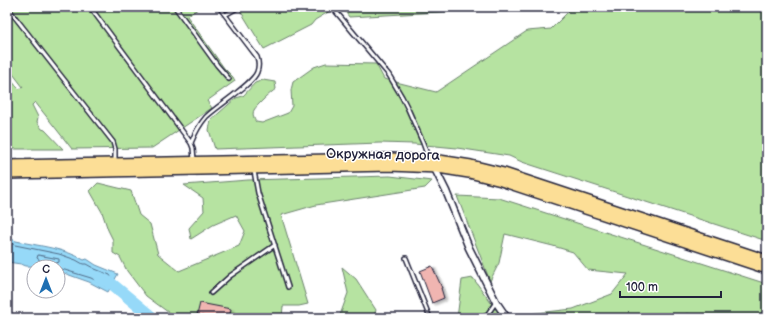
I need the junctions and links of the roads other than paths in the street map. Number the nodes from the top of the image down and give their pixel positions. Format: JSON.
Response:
{"nodes":[{"id":1,"x":7,"y":7,"type":"edge"},
{"id":2,"x":90,"y":7,"type":"edge"},
{"id":3,"x":175,"y":7,"type":"edge"},
{"id":4,"x":219,"y":7,"type":"edge"},
{"id":5,"x":239,"y":7,"type":"edge"},
{"id":6,"x":332,"y":7,"type":"edge"},
{"id":7,"x":225,"y":15,"type":"junction"},
{"id":8,"x":229,"y":79,"type":"dead end"},
{"id":9,"x":191,"y":143,"type":"junction"},
{"id":10,"x":429,"y":159,"type":"junction"},
{"id":11,"x":194,"y":162,"type":"junction"},
{"id":12,"x":116,"y":163,"type":"junction"},
{"id":13,"x":7,"y":165,"type":"edge"},
{"id":14,"x":435,"y":168,"type":"junction"},
{"id":15,"x":254,"y":169,"type":"junction"},
{"id":16,"x":7,"y":174,"type":"edge"},
{"id":17,"x":275,"y":245,"type":"junction"},
{"id":18,"x":406,"y":258,"type":"dead end"},
{"id":19,"x":767,"y":260,"type":"edge"},
{"id":20,"x":767,"y":269,"type":"edge"},
{"id":21,"x":288,"y":287,"type":"dead end"},
{"id":22,"x":211,"y":293,"type":"dead end"},
{"id":23,"x":496,"y":302,"type":"junction"},
{"id":24,"x":430,"y":318,"type":"edge"},
{"id":25,"x":483,"y":318,"type":"edge"},
{"id":26,"x":507,"y":318,"type":"edge"}],
"edges":[{"from":1,"to":12,"type":"lane"},
{"from":2,"to":9,"type":"lane"},
{"from":3,"to":8,"type":"lane"},
{"from":4,"to":7,"type":"lane"},
{"from":5,"to":7,"type":"lane"},
{"from":6,"to":10,"type":"lane"},
{"from":7,"to":9,"type":"lane"},
{"from":9,"to":11,"type":"lane"},
{"from":10,"to":11,"type":"main road","name":"Окружная дорога"},
{"from":10,"to":14,"type":"street"},
{"from":10,"to":19,"type":"main road","name":"Окружная дорога"},
{"from":11,"to":12,"type":"main road","name":"Окружная дорога"},
{"from":12,"to":13,"type":"main road","name":"Окружная дорога"},
{"from":14,"to":15,"type":"main road","name":"Окружная дорога"},
{"from":14,"to":20,"type":"main road","name":"Окружная дорога"},
{"from":14,"to":23,"type":"street"},
{"from":15,"to":16,"type":"main road","name":"Окружная дорога"},
{"from":15,"to":17,"type":"lane"},
{"from":17,"to":21,"type":"lane"},
{"from":17,"to":22,"type":"lane"},
{"from":18,"to":24,"type":"lane"},
{"from":23,"to":25,"type":"lane"},
{"from":23,"to":26,"type":"street"}]}
